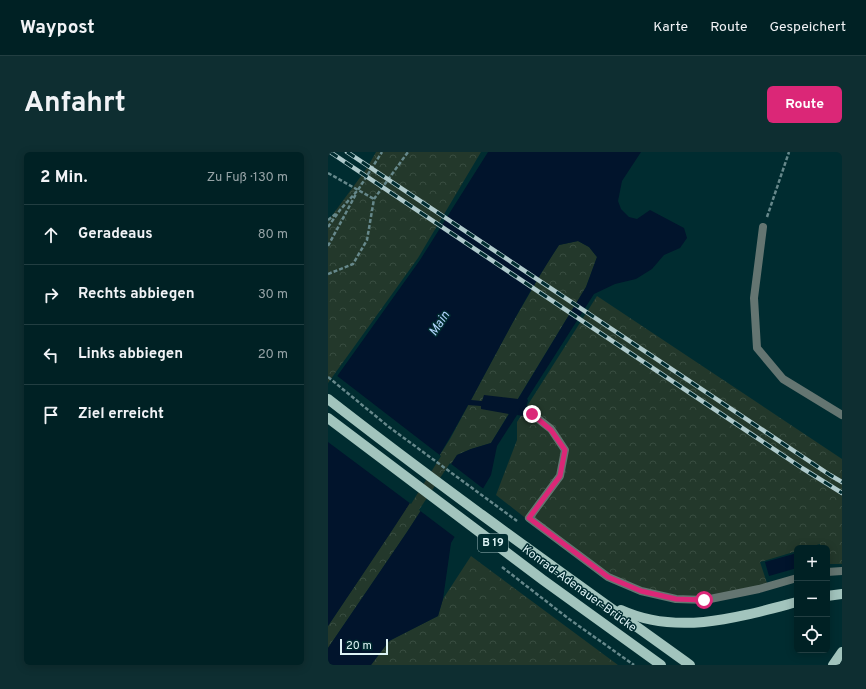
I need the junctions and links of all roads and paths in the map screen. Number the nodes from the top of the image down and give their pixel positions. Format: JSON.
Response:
{"nodes":[{"id":1,"x":382,"y":152,"type":"edge"},
{"id":2,"x":408,"y":152,"type":"edge"},
{"id":3,"x":789,"y":152,"type":"edge"},
{"id":4,"x":328,"y":173,"type":"edge"},
{"id":5,"x":358,"y":190,"type":"junction"},
{"id":6,"x":374,"y":199,"type":"junction"},
{"id":7,"x":340,"y":210,"type":"junction"},
{"id":8,"x":328,"y":220,"type":"edge"},
{"id":9,"x":328,"y":227,"type":"edge"},
{"id":10,"x":763,"y":227,"type":"joint"},
{"id":11,"x":328,"y":246,"type":"edge"},
{"id":12,"x":328,"y":274,"type":"edge"},
{"id":13,"x":328,"y":399,"type":"edge"},
{"id":14,"x":532,"y":414,"type":"dead end"},
{"id":15,"x":842,"y":415,"type":"edge"},
{"id":16,"x":328,"y":418,"type":"edge"},
{"id":17,"x":842,"y":571,"type":"edge"},
{"id":18,"x":830,"y":572,"type":"edge"},
{"id":19,"x":794,"y":579,"type":"edge"},
{"id":20,"x":842,"y":594,"type":"edge"},
{"id":21,"x":830,"y":596,"type":"edge"},
{"id":22,"x":601,"y":601,"type":"junction"},
{"id":23,"x":794,"y":603,"type":"edge"},
{"id":24,"x":842,"y":652,"type":"edge"},
{"id":25,"x":661,"y":665,"type":"edge"},
{"id":26,"x":690,"y":665,"type":"edge"},
{"id":27,"x":833,"y":665,"type":"edge"}],
"edges":[{"from":1,"to":5,"type":"path"},
{"from":2,"to":6,"type":"path"},
{"from":3,"to":10,"type":"path"},
{"from":4,"to":5,"type":"path"},
{"from":5,"to":6,"type":"path"},
{"from":5,"to":7,"type":"path"},
{"from":5,"to":11,"type":"path"},
{"from":6,"to":12,"type":"path"},
{"from":7,"to":8,"type":"path"},
{"from":7,"to":9,"type":"path"},
{"from":10,"to":15,"type":"lane"},
{"from":13,"to":22,"type":"main road","name":"Konrad-Adenauer-Brücke","number":"B 19"},
{"from":14,"to":19,"type":"lane"},
{"from":16,"to":25,"type":"main road","name":"Konrad-Adenauer-Brücke","number":"B 19"},
{"from":17,"to":18,"type":"lane"},
{"from":20,"to":21,"type":"main road"},
{"from":22,"to":23,"type":"main road"},
{"from":22,"to":26,"type":"main road","number":"B 19"},
{"from":24,"to":27,"type":"main road"}]}
